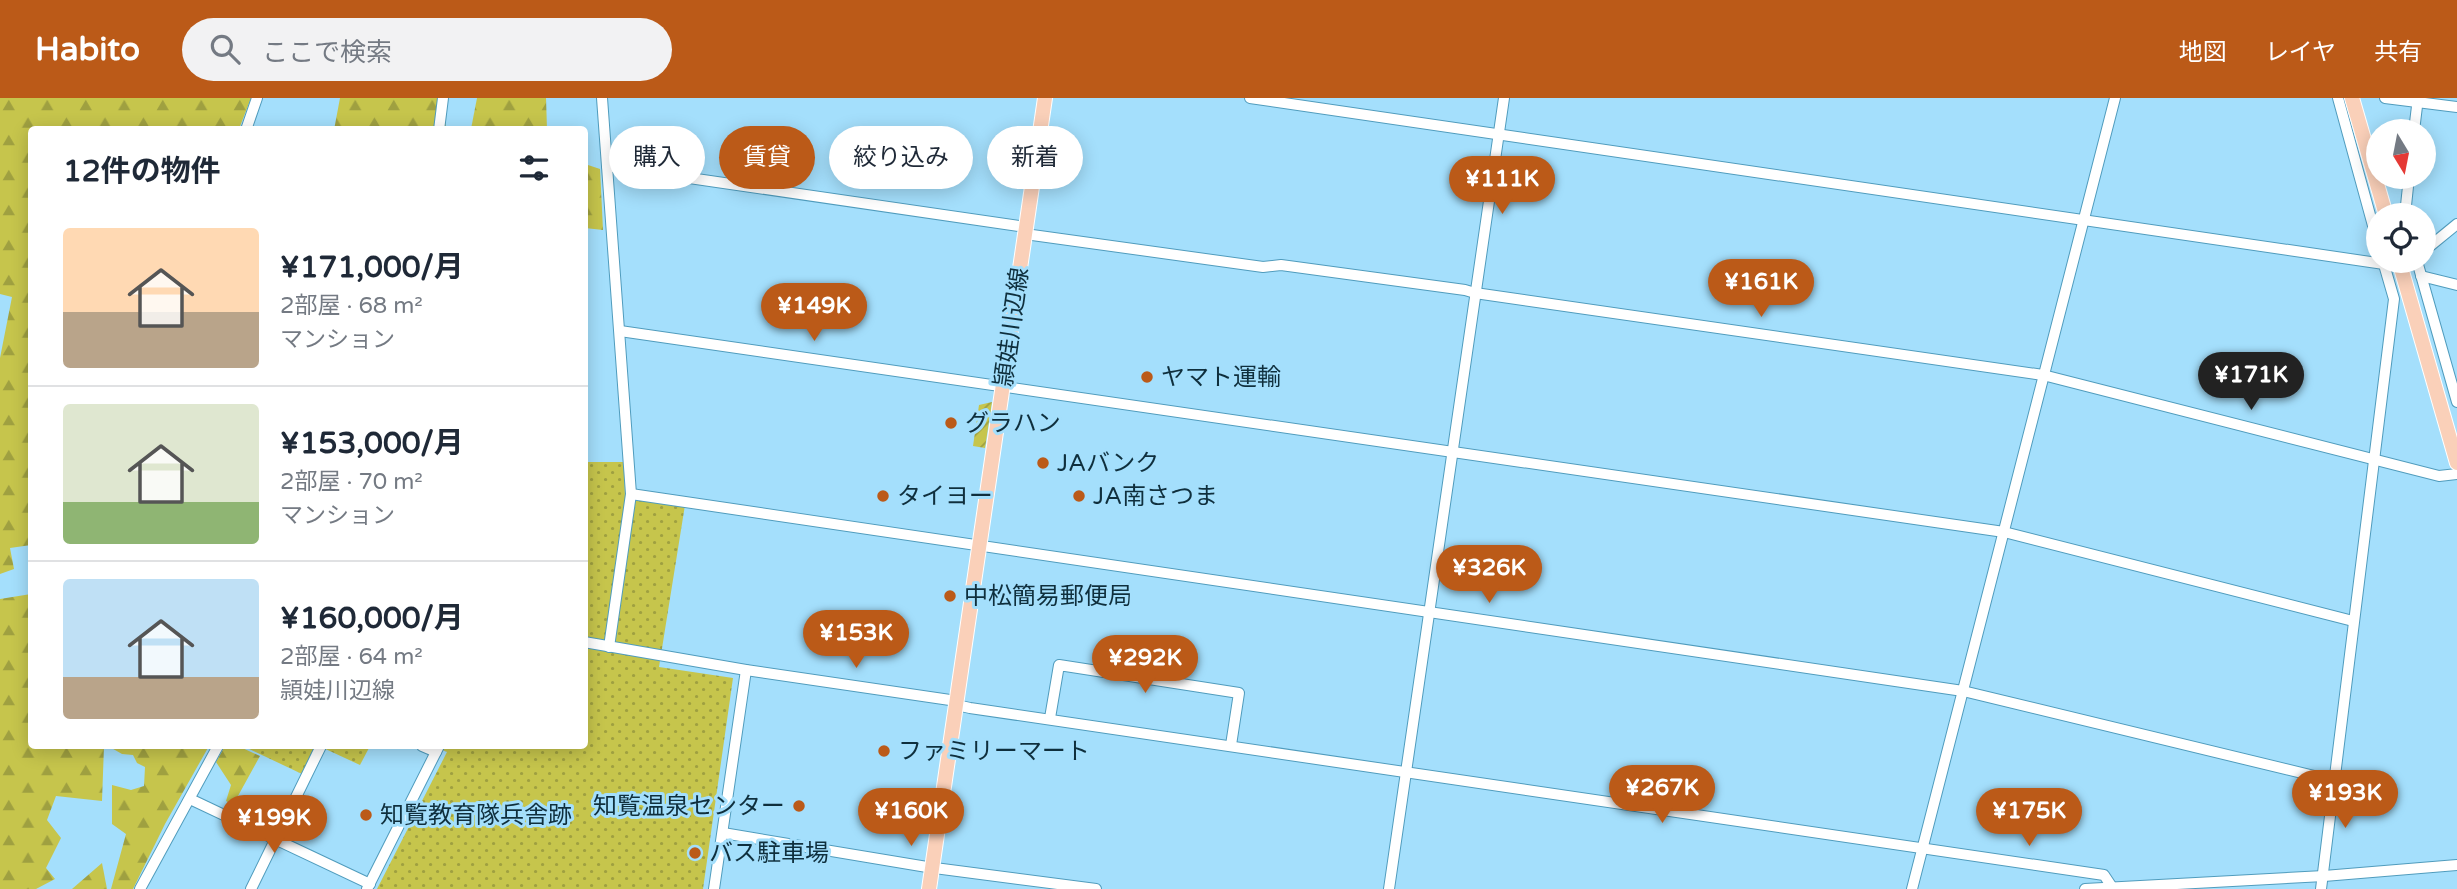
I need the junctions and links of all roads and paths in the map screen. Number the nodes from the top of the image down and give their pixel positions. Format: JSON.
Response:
{"nodes":[{"id":1,"x":257,"y":98,"type":"edge"},
{"id":2,"x":443,"y":98,"type":"edge"},
{"id":3,"x":602,"y":98,"type":"edge"},
{"id":4,"x":1045,"y":98,"type":"edge"},
{"id":5,"x":1250,"y":98,"type":"edge"},
{"id":6,"x":1504,"y":98,"type":"edge"},
{"id":7,"x":2115,"y":98,"type":"edge"},
{"id":8,"x":2338,"y":98,"type":"edge"},
{"id":9,"x":2352,"y":98,"type":"edge"},
{"id":10,"x":2385,"y":98,"type":"edge"},
{"id":11,"x":2418,"y":100,"type":"edge"},
{"id":12,"x":2457,"y":107,"type":"edge"},
{"id":13,"x":2416,"y":119,"type":"edge"},
{"id":14,"x":247,"y":126,"type":"edge"},
{"id":15,"x":440,"y":126,"type":"edge"},
{"id":16,"x":1499,"y":134,"type":"junction"},
{"id":17,"x":607,"y":166,"type":"junction"},
{"id":18,"x":2367,"y":203,"type":"edge"},
{"id":19,"x":2383,"y":203,"type":"edge"},
{"id":20,"x":2083,"y":219,"type":"junction"},
{"id":21,"x":2457,"y":224,"type":"edge"},
{"id":22,"x":1025,"y":230,"type":"junction"},
{"id":23,"x":2436,"y":241,"type":"edge"},
{"id":24,"x":2366,"y":260,"type":"edge"},
{"id":25,"x":2386,"y":273,"type":"edge"},
{"id":26,"x":2402,"y":273,"type":"edge"},
{"id":27,"x":2420,"y":273,"type":"edge"},
{"id":28,"x":2421,"y":276,"type":"junction"},
{"id":29,"x":2457,"y":285,"type":"edge"},
{"id":30,"x":1475,"y":293,"type":"junction"},
{"id":31,"x":620,"y":331,"type":"junction"},
{"id":32,"x":2043,"y":375,"type":"junction"},
{"id":33,"x":1003,"y":386,"type":"junction"},
{"id":34,"x":2457,"y":402,"type":"edge"},
{"id":35,"x":1452,"y":452,"type":"junction"},
{"id":36,"x":2374,"y":460,"type":"junction"},
{"id":37,"x":2457,"y":463,"type":"edge"},
{"id":38,"x":2457,"y":474,"type":"edge"},
{"id":39,"x":631,"y":494,"type":"junction"},
{"id":40,"x":2004,"y":532,"type":"junction"},
{"id":41,"x":981,"y":545,"type":"junction"},
{"id":42,"x":1428,"y":612,"type":"junction"},
{"id":43,"x":2353,"y":621,"type":"junction"},
{"id":44,"x":588,"y":643,"type":"edge"},
{"id":45,"x":609,"y":647,"type":"junction"},
{"id":46,"x":746,"y":670,"type":"junction"},
{"id":47,"x":1963,"y":691,"type":"junction"},
{"id":48,"x":956,"y":703,"type":"junction"},
{"id":49,"x":1050,"y":718,"type":"junction"},
{"id":50,"x":1230,"y":745,"type":"junction"},
{"id":51,"x":216,"y":749,"type":"edge"},
{"id":52,"x":320,"y":749,"type":"edge"},
{"id":53,"x":438,"y":749,"type":"edge"},
{"id":54,"x":1406,"y":771,"type":"junction"},
{"id":55,"x":2335,"y":781,"type":"junction"},
{"id":56,"x":190,"y":799,"type":"junction"},
{"id":57,"x":723,"y":833,"type":"junction"},
{"id":58,"x":275,"y":838,"type":"junction"},
{"id":59,"x":1922,"y":848,"type":"junction"},
{"id":60,"x":2457,"y":865,"type":"edge"},
{"id":61,"x":933,"y":867,"type":"junction"},
{"id":62,"x":2324,"y":876,"type":"junction"},
{"id":63,"x":369,"y":887,"type":"edge"},
{"id":64,"x":2112,"y":887,"type":"junction"},
{"id":65,"x":139,"y":889,"type":"edge"},
{"id":66,"x":250,"y":889,"type":"edge"},
{"id":67,"x":714,"y":889,"type":"edge"},
{"id":68,"x":929,"y":889,"type":"edge"},
{"id":69,"x":1096,"y":889,"type":"edge"},
{"id":70,"x":1389,"y":889,"type":"edge"},
{"id":71,"x":1912,"y":889,"type":"edge"},
{"id":72,"x":2085,"y":889,"type":"edge"},
{"id":73,"x":2321,"y":889,"type":"edge"}],
"edges":[{"from":1,"to":14,"type":"street"},
{"from":2,"to":15,"type":"street"},
{"from":3,"to":17,"type":"street"},
{"from":4,"to":22,"type":"main road","name":"頴娃川辺線"},
{"from":5,"to":16,"type":"street"},
{"from":6,"to":16,"type":"street"},
{"from":7,"to":20,"type":"street"},
{"from":8,"to":18,"type":"street"},
{"from":9,"to":19,"type":"main road"},
{"from":10,"to":11,"type":"street"},
{"from":11,"to":12,"type":"street"},
{"from":11,"to":13,"type":"street"},
{"from":16,"to":20,"type":"street"},
{"from":16,"to":30,"type":"street"},
{"from":17,"to":22,"type":"street"},
{"from":17,"to":31,"type":"street"},
{"from":20,"to":24,"type":"street"},
{"from":20,"to":32,"type":"street"},
{"from":21,"to":23,"type":"street"},
{"from":22,"to":30,"type":"street"},
{"from":22,"to":33,"type":"main road","name":"頴娃川辺線"},
{"from":25,"to":36,"type":"street"},
{"from":26,"to":37,"type":"main road"},
{"from":27,"to":28,"type":"street"},
{"from":28,"to":29,"type":"street"},
{"from":28,"to":34,"type":"street"},
{"from":30,"to":32,"type":"street"},
{"from":30,"to":35,"type":"street"},
{"from":31,"to":33,"type":"street"},
{"from":31,"to":39,"type":"street"},
{"from":32,"to":36,"type":"street"},
{"from":32,"to":40,"type":"street"},
{"from":33,"to":35,"type":"street"},
{"from":33,"to":41,"type":"main road","name":"頴娃川辺線"},
{"from":35,"to":40,"type":"street"},
{"from":35,"to":42,"type":"street"},
{"from":36,"to":38,"type":"street"},
{"from":36,"to":43,"type":"street"},
{"from":39,"to":41,"type":"street"},
{"from":39,"to":45,"type":"street"},
{"from":40,"to":43,"type":"street"},
{"from":40,"to":47,"type":"street"},
{"from":41,"to":42,"type":"street"},
{"from":41,"to":48,"type":"main road","name":"頴娃川辺線"},
{"from":42,"to":47,"type":"street"},
{"from":42,"to":54,"type":"street"},
{"from":43,"to":55,"type":"street"},
{"from":44,"to":45,"type":"street"},
{"from":45,"to":46,"type":"street"},
{"from":46,"to":48,"type":"street"},
{"from":46,"to":57,"type":"street"},
{"from":47,"to":55,"type":"street"},
{"from":47,"to":59,"type":"street"},
{"from":48,"to":49,"type":"street"},
{"from":48,"to":61,"type":"main road","name":"頴娃川辺線"},
{"from":49,"to":50,"type":"street"},
{"from":49,"to":50,"type":"street"},
{"from":50,"to":54,"type":"street"},
{"from":51,"to":56,"type":"street"},
{"from":52,"to":58,"type":"street"},
{"from":53,"to":63,"type":"street"},
{"from":54,"to":59,"type":"street"},
{"from":54,"to":70,"type":"street"},
{"from":55,"to":62,"type":"street"},
{"from":56,"to":58,"type":"street"},
{"from":56,"to":65,"type":"street"},
{"from":57,"to":61,"type":"street"},
{"from":57,"to":67,"type":"street"},
{"from":58,"to":63,"type":"street"},
{"from":58,"to":66,"type":"street"},
{"from":59,"to":64,"type":"street"},
{"from":59,"to":71,"type":"street"},
{"from":60,"to":62,"type":"street"},
{"from":61,"to":68,"type":"main road","name":"頴娃川辺線"},
{"from":61,"to":69,"type":"street"},
{"from":62,"to":64,"type":"street"},
{"from":62,"to":73,"type":"street"},
{"from":64,"to":72,"type":"street"}]}
